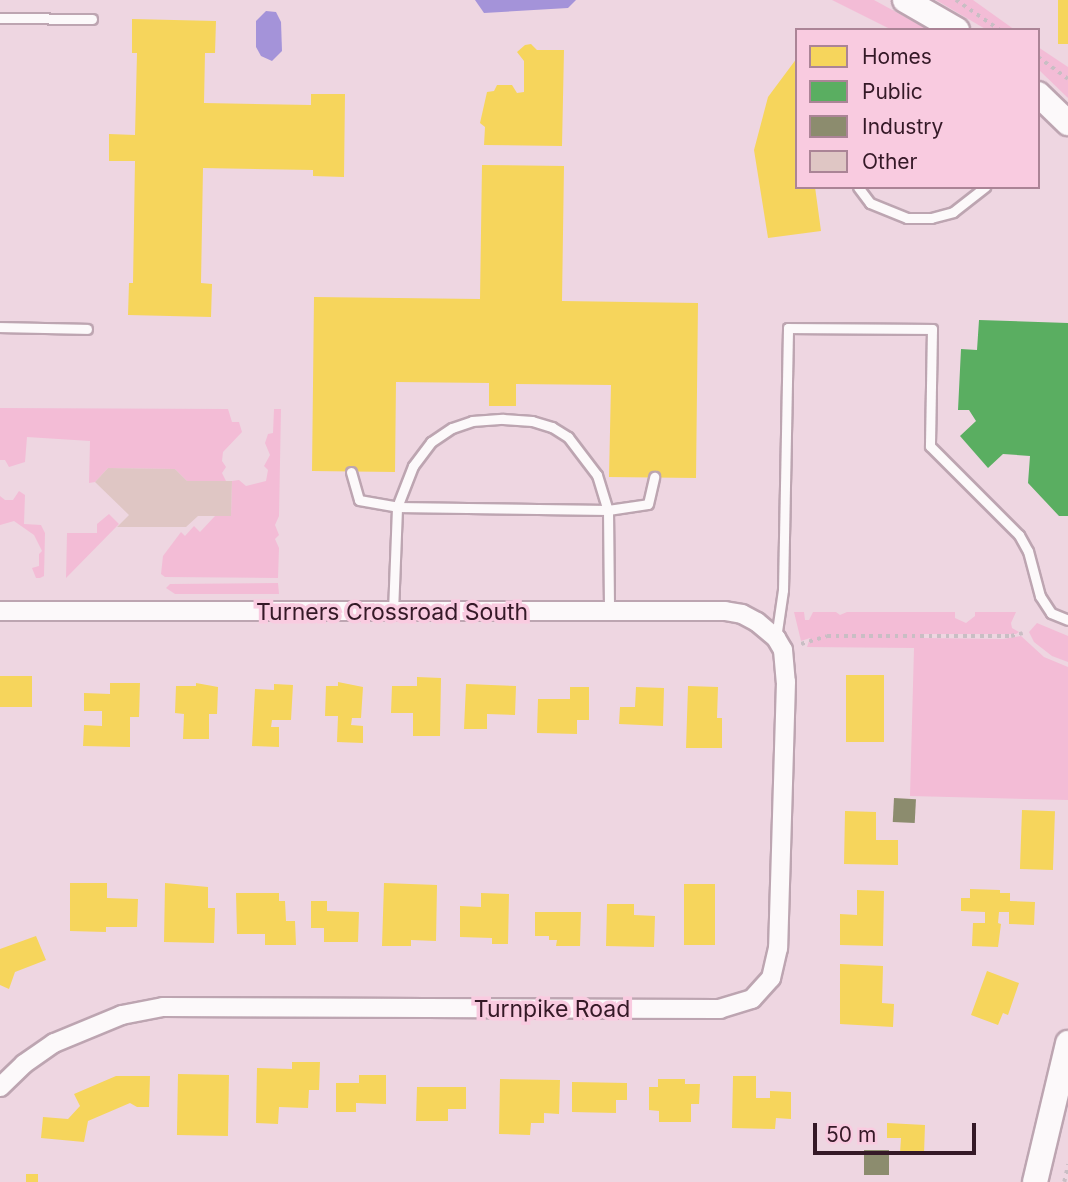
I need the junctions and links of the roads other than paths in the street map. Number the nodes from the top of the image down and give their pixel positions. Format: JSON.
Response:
{"nodes":[{"id":1,"x":905,"y":0,"type":"edge"},
{"id":2,"x":0,"y":18,"type":"edge"},
{"id":3,"x":92,"y":19,"type":"dead end"},
{"id":4,"x":954,"y":28,"type":"edge"},
{"id":5,"x":1040,"y":98,"type":"edge"},
{"id":6,"x":1068,"y":123,"type":"edge"},
{"id":7,"x":860,"y":189,"type":"edge"},
{"id":8,"x":982,"y":189,"type":"edge"},
{"id":9,"x":0,"y":327,"type":"edge"},
{"id":10,"x":87,"y":329,"type":"dead end"},
{"id":11,"x":351,"y":472,"type":"dead end"},
{"id":12,"x":654,"y":477,"type":"dead end"},
{"id":13,"x":397,"y":507,"type":"junction"},
{"id":14,"x":608,"y":510,"type":"junction"},
{"id":15,"x":0,"y":611,"type":"edge"},
{"id":16,"x":608,"y":611,"type":"junction"},
{"id":17,"x":393,"y":612,"type":"junction"},
{"id":18,"x":1068,"y":620,"type":"edge"},
{"id":19,"x":776,"y":638,"type":"junction"},
{"id":20,"x":1068,"y":1043,"type":"edge"},
{"id":21,"x":0,"y":1087,"type":"edge"},
{"id":22,"x":1035,"y":1182,"type":"edge"}],
"edges":[{"from":1,"to":4,"type":"street"},
{"from":2,"to":3,"type":"lane"},
{"from":5,"to":6,"type":"street"},
{"from":7,"to":8,"type":"lane"},
{"from":9,"to":10,"type":"lane"},
{"from":11,"to":13,"type":"lane"},
{"from":12,"to":14,"type":"lane"},
{"from":13,"to":14,"type":"lane"},
{"from":13,"to":14,"type":"lane"},
{"from":13,"to":17,"type":"lane"},
{"from":14,"to":16,"type":"lane"},
{"from":15,"to":17,"type":"street","name":"Turners Crossroad South"},
{"from":16,"to":17,"type":"street","name":"Turners Crossroad South"},
{"from":16,"to":19,"type":"street","name":"Turners Crossroad South"},
{"from":18,"to":19,"type":"lane"},
{"from":19,"to":21,"type":"street","name":"Turnpike Road"},
{"from":20,"to":22,"type":"street"}]}
